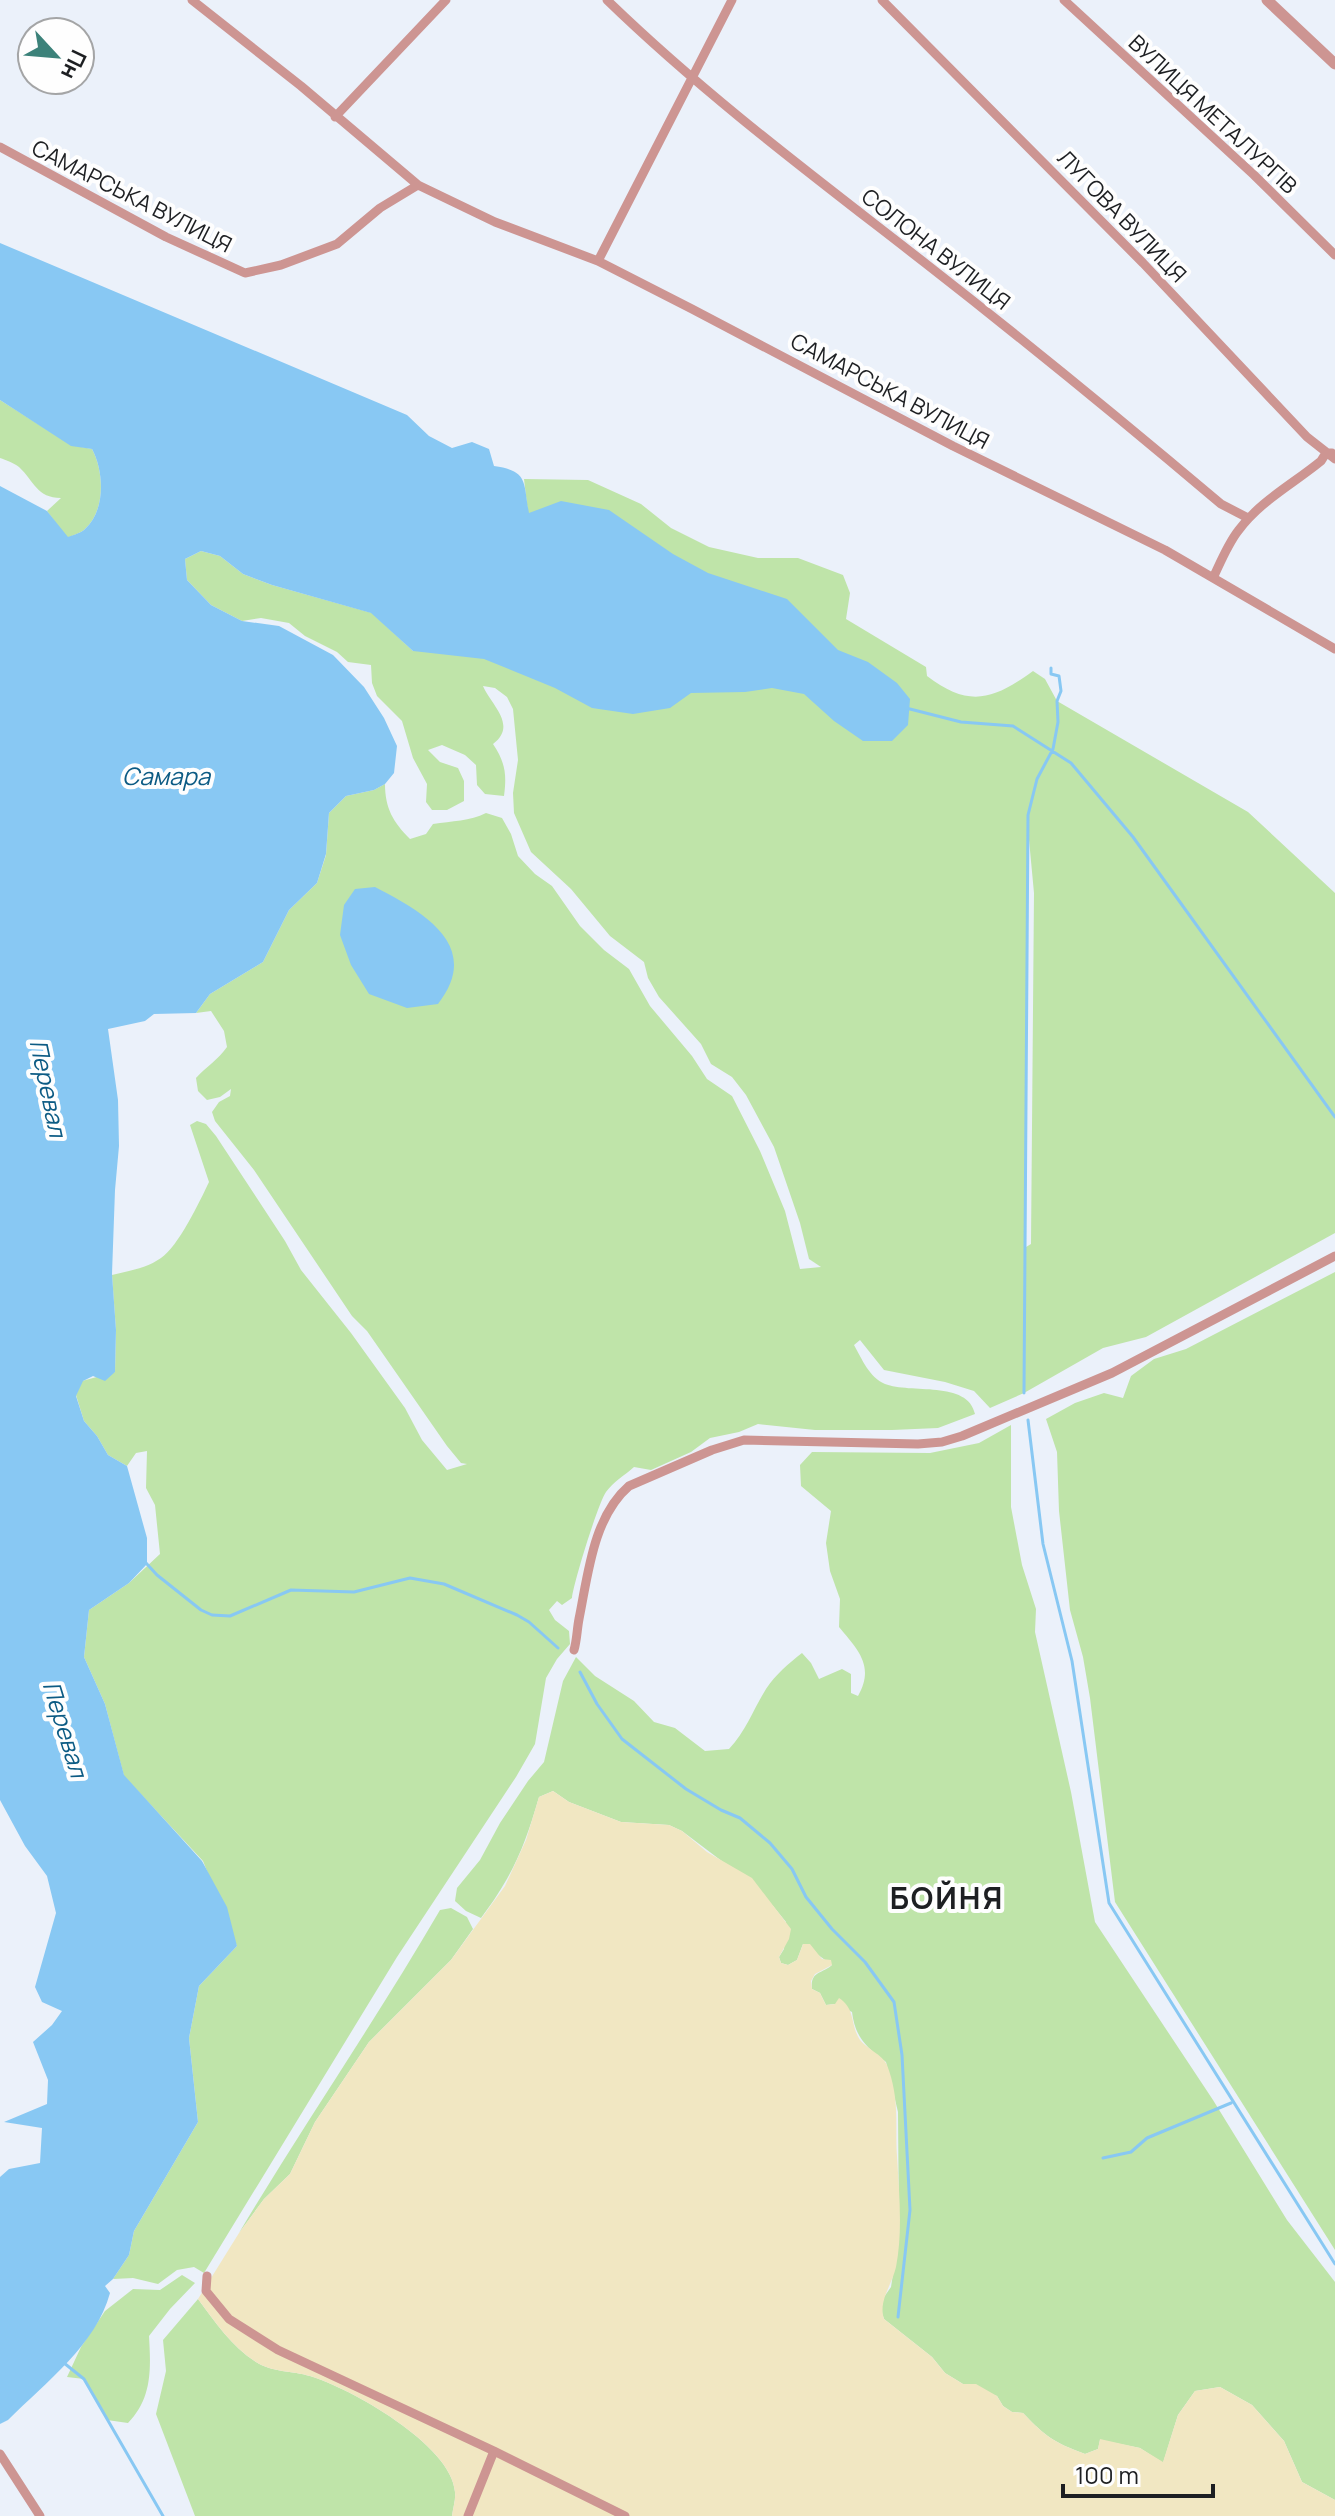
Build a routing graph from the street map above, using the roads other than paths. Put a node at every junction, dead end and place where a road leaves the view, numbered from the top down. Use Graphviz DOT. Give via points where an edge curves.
graph roads {
  1 [pos="192,0"];
  2 [pos="446,0"];
  3 [pos="607,0"];
  4 [pos="732,0"];
  5 [pos="882,0"];
  6 [pos="1064,0"];
  7 [pos="1267,0"];
  8 [pos="1335,64"];
  9 [pos="692,79"];
  10 [pos="335,117"];
  11 [pos="0,147"];
  12 [pos="418,185"];
  13 [pos="1335,255"];
  14 [pos="598,261"];
  15 [pos="1332,455"];
  16 [pos="1248,518"];
  17 [pos="1214,576"];
  18 [pos="1335,649"];
  19 [pos="1335,1256"];
  20 [pos="574,1650"];
  21 [pos="207,2276"];
  22 [pos="494,2451"];
  23 [pos="0,2454"];
  24 [pos="40,2516"];
  25 [pos="468,2516"];
  26 [pos="625,2516"];
  1 -- 10 [label="street, САМАРСЬКА ВУЛИЦЯ"];
  2 -- 10 [label="street"];
  3 -- 9 [label="street, СОЛОНА ВУЛИЦЯ"];
  4 -- 9 [label="street"];
  5 -- 15 [label="street, ЛУГОВА ВУЛИЦЯ"];
  6 -- 13 [label="street, ВУЛИЦЯ МЕТАЛУРГІВ"];
  7 -- 8 [label="street"];
  9 -- 14 [label="street"];
  9 -- 16 [label="street, СОЛОНА ВУЛИЦЯ" via="1037,350 1221,504"];
  10 -- 12 [label="street, САМАРСЬКА ВУЛИЦЯ"];
  11 -- 12 [label="street, САМАРСЬКА ВУЛИЦЯ" via="166,237 245,273 337,244"];
  12 -- 14 [label="street, САМАРСЬКА ВУЛИЦЯ" via="495,222"];
  14 -- 17 [label="street, САМАРСЬКА ВУЛИЦЯ"];
  15 -- 16 [label="street"];
  16 -- 17 [label="street"];
  17 -- 18 [label="street, САМАРСЬКА ВУЛИЦЯ"];
  19 -- 20 [label="street" via="1112,1373 962,1436 918,1444 744,1440 629,1486 603,1522"];
  21 -- 22 [label="street" via="206,2291 220,2310 278,2350"];
  22 -- 25 [label="street"];
  22 -- 26 [label="street"];
  23 -- 24 [label="street"];
}
